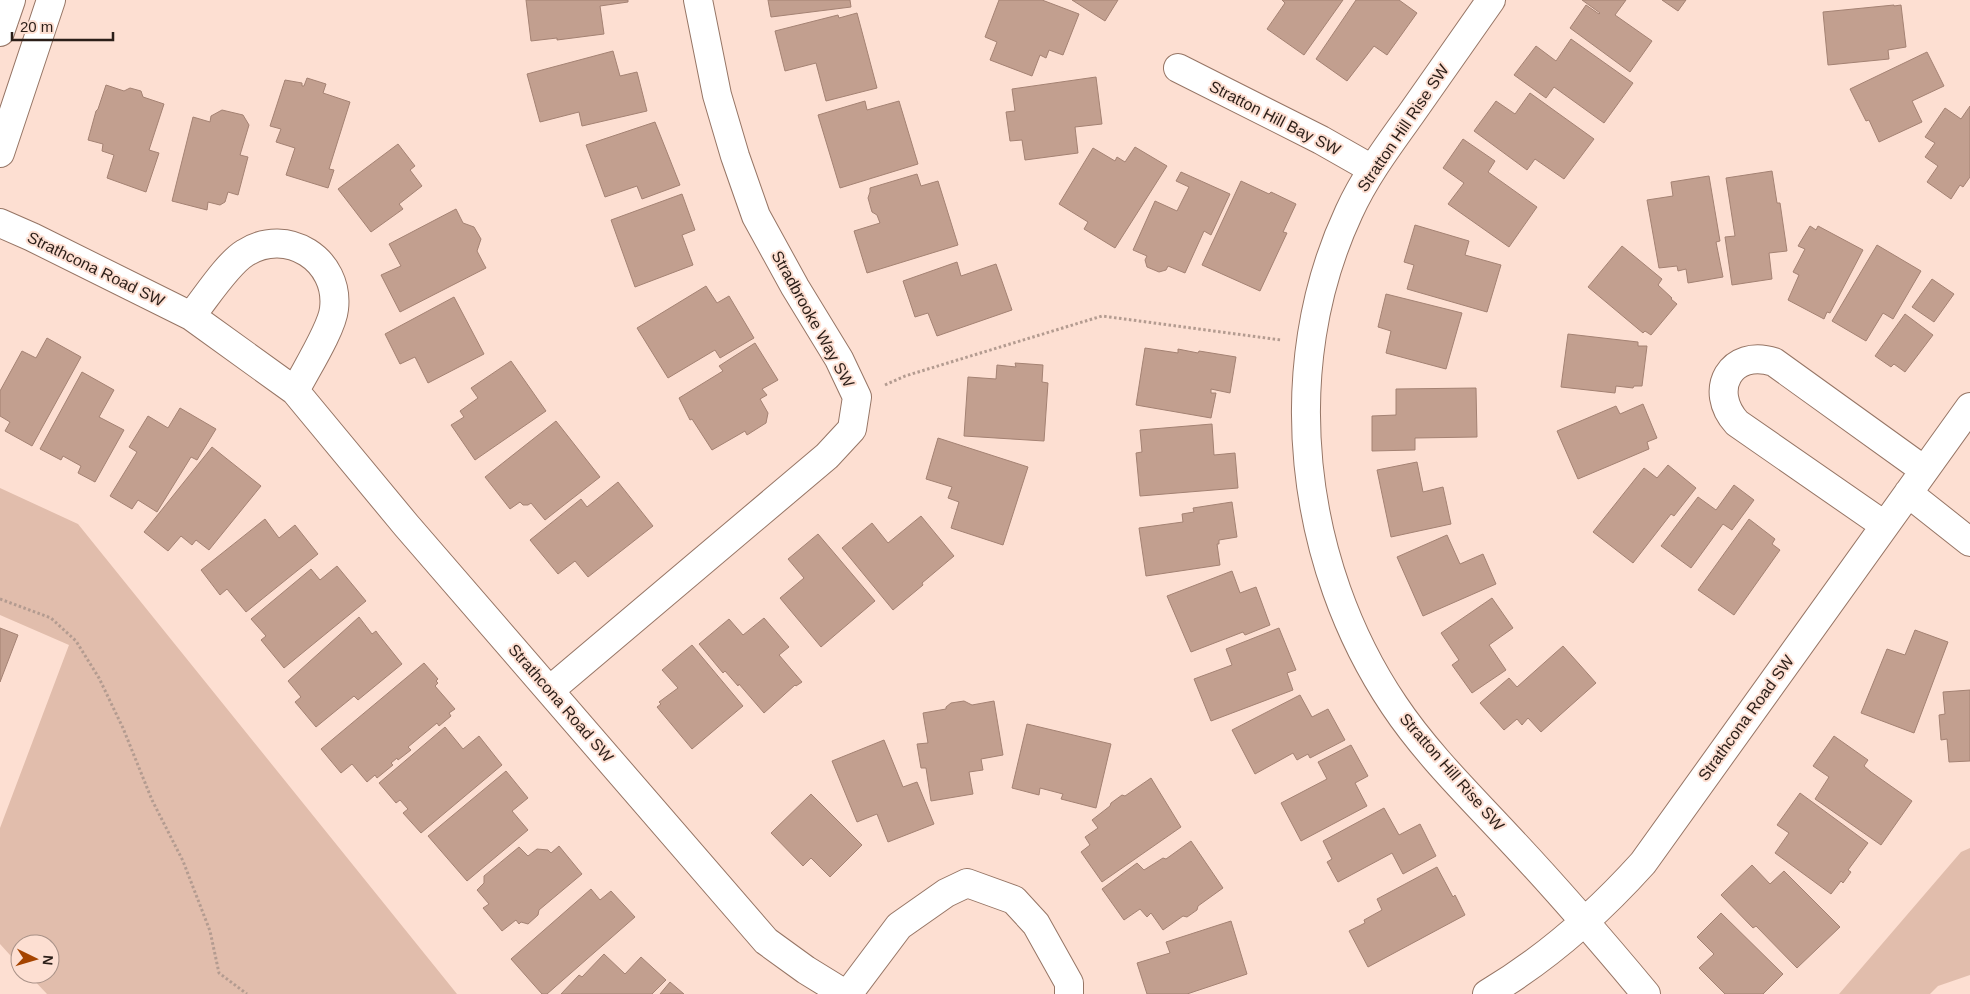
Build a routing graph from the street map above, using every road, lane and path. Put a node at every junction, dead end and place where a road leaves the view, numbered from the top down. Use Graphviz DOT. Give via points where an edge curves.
graph roads {
  1 [pos="11,0"];
  2 [pos="51,0"];
  3 [pos="698,0"];
  4 [pos="1491,0"];
  5 [pos="0,32"];
  6 [pos="1178,68"];
  7 [pos="0,152"];
  8 [pos="1372,169"];
  9 [pos="0,223"];
  10 [pos="191,316"];
  11 [pos="1311,344"];
  12 [pos="295,391"];
  13 [pos="857,397"];
  14 [pos="1970,407"];
  15 [pos="1924,470"];
  16 [pos="1908,493"];
  17 [pos="1884,525"];
  18 [pos="1970,542"];
  19 [pos="0,599"];
  20 [pos="550,690"];
  21 [pos="1586,922"];
  22 [pos="247,994"];
  23 [pos="846,994"];
  24 [pos="1070,994"];
  25 [pos="1487,994"];
  26 [pos="1646,994"];
  1 -- 5 [label="street"];
  2 -- 7 [label="street"];
  3 -- 13 [label="street, Stradbrooke Way SW" via="717,95 756,216 839,359"];
  4 -- 8 [label="street, Stratton Hill Rise SW"];
  6 -- 8 [label="street, Stratton Hill Bay SW"];
  8 -- 11 [label="street, Stratton Hill Rise SW" via="1349,212 1331,258 1317,305"];
  9 -- 10 [label="street, Strathcona Road SW"];
  10 -- 12 [label="street, Strathcona Road SW"];
  10 -- 12 [label="street" via="232,264 257,247 271,243 286,244 314,256 331,280 334,310"];
  11 -- 13 [label="path" via="1102,316 905,376"];
  11 -- 21 [label="street, Stratton Hill Rise SW" via="1306,402 1313,497 1335,587 1352,630 1384,689 1418,738"];
  12 -- 20 [label="street, Strathcona Road SW"];
  13 -- 20 [label="street, Stradbrooke Way SW" via="852,429 827,456"];
  14 -- 15 [label="street, Strathcona Road SW"];
  15 -- 16 [label="street, Strathcona Road SW"];
  15 -- 17 [label="street" via="1774,362 1750,359 1729,373 1723,386 1723,400 1737,422"];
  16 -- 17 [label="street, Strathcona Road SW"];
  16 -- 18 [label="street"];
  17 -- 21 [label="street, Strathcona Road SW" via="1643,863"];
  19 -- 22 [label="path" via="51,618 76,641 99,678 182,861 210,931 219,974"];
  20 -- 23 [label="street, Strathcona Road SW" via="766,941"];
  21 -- 25 [label="street, Strathcona Road SW" via="1548,954"];
  21 -- 26 [label="street, Stratton Hill Rise SW"];
  23 -- 24 [label="street, Strathcona Road SW" via="899,926 946,893 968,883 1014,900 1036,924 1069,983"];
}
